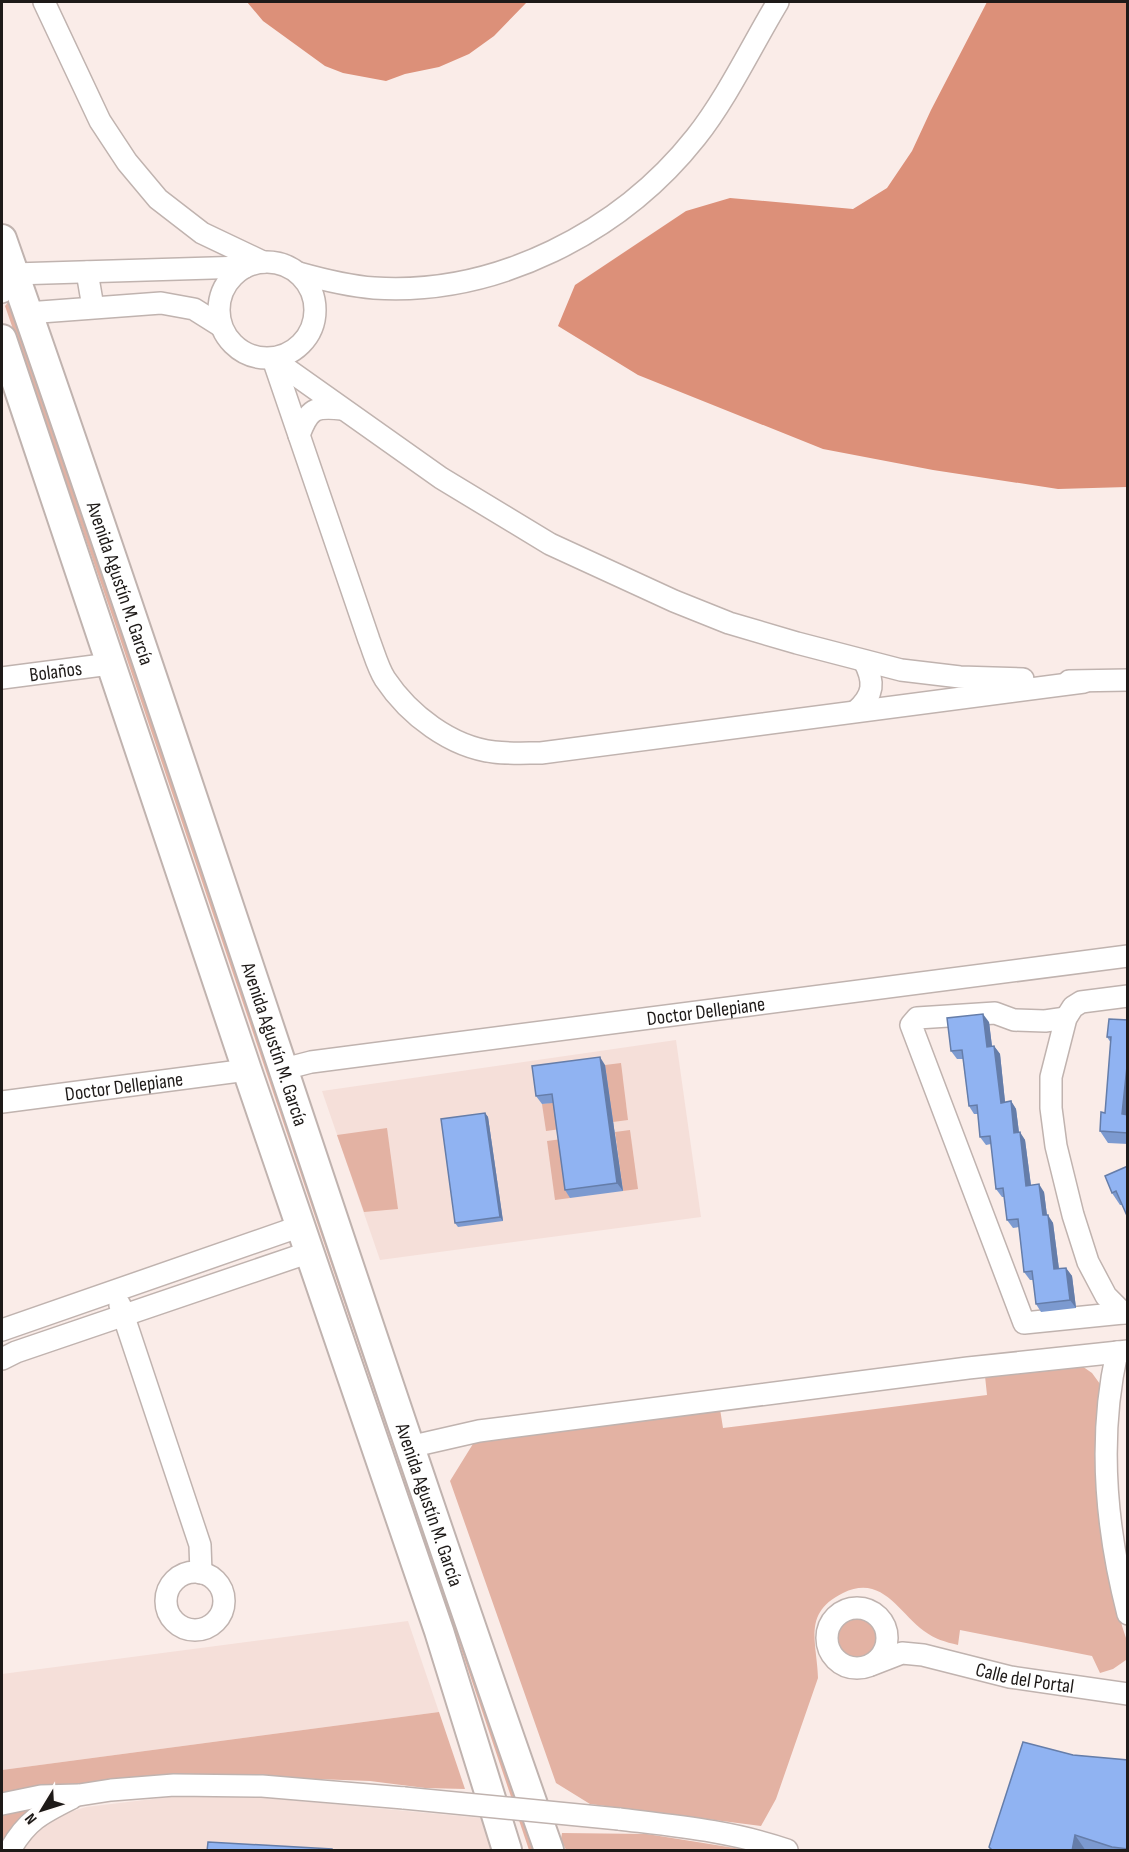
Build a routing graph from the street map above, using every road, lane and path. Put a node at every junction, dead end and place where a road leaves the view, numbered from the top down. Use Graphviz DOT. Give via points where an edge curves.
graph roads {
  1 [pos="44,2"];
  2 [pos="778,2"];
  3 [pos="2,239"];
  4 [pos="254,264"];
  5 [pos="87,272"];
  6 [pos="298,273"];
  7 [pos="8,283"];
  8 [pos="93,308"];
  9 [pos="27,313"];
  10 [pos="221,326"];
  11 [pos="2,339"];
  12 [pos="273,359"];
  13 [pos="342,409"];
  14 [pos="299,435"];
  15 [pos="864,661"];
  16 [pos="110,664"];
  17 [pos="2,678"];
  18 [pos="1128,680"];
  19 [pos="1084,682"];
  20 [pos="856,711"];
  21 [pos="1128,956"];
  22 [pos="1128,996"];
  23 [pos="1066,1018"];
  24 [pos="284,1069"];
  25 [pos="247,1071"];
  26 [pos="2,1102"];
  27 [pos="306,1239"];
  28 [pos="115,1290"];
  29 [pos="1125,1313"];
  30 [pos="123,1316"];
  31 [pos="2,1329"];
  32 [pos="1122,1352"];
  33 [pos="9,1356"];
  34 [pos="409,1447"];
  35 [pos="201,1573"];
  36 [pos="1128,1614"];
  37 [pos="884,1625"];
  38 [pos="922,1655"];
  39 [pos="871,1665"];
  40 [pos="1128,1694"];
  41 [pos="79,1795"];
  42 [pos="2,1804"];
  43 [pos="10,1851"];
  44 [pos="507,1851"];
  45 [pos="549,1851"];
  46 [pos="787,1851"];
  1 -- 4 [label="street" via="100,121 127,162 158,199"];
  2 -- 6 [label="street" via="697,136 655,182 591,231 524,263 487,276 445,284 376,288"];
  3 -- 7 [label="main road, Avenida Agustín M. García"];
  4 -- 5 [label="street"];
  4 -- 6 [label="street" via="288,266"];
  4 -- 10 [label="street" via="234,274 226,285 220,298"];
  5 -- 7 [label="street"];
  5 -- 8 [label="street"];
  6 -- 12 [label="street" via="312,293 316,317 301,345"];
  7 -- 9 [label="main road, Avenida Agustín M. García"];
  8 -- 9 [label="street"];
  8 -- 10 [label="street" via="161,303 194,309"];
  9 -- 24 [label="main road, Avenida Agustín M. García"];
  10 -- 12 [label="street" via="241,351"];
  11 -- 16 [label="main road, Avenida Agustín M. García"];
  12 -- 13 [label="street"];
  12 -- 14 [label="street"];
  13 -- 14 [label="street" via="313,410"];
  13 -- 15 [label="street" via="441,478 550,544 729,623"];
  14 -- 20 [label="street" via="384,678 430,727 493,752 541,753"];
  15 -- 19 [label="street" via="960,677"];
  15 -- 20 [label="street" via="872,684 870,695"];
  16 -- 17 [label="street, Bolaños"];
  16 -- 25 [label="main road, Avenida Agustín M. García"];
  18 -- 19 [label="street"];
  19 -- 20 [label="street"];
  21 -- 24 [label="street, Doctor Dellepiane" via="311,1062"];
  22 -- 23 [label="street" via="1081,1002"];
  23 -- 29 [label="street" via="1051,1077 1056,1146 1088,1263 1107,1296"];
  23 -- 29 [label="street" via="1014,1020 995,1013 917,1018 911,1025 1024,1323"];
  24 -- 34 [label="main road, Avenida Agustín M. García"];
  25 -- 26 [label="street, Doctor Dellepiane"];
  25 -- 27 [label="main road, Avenida Agustín M. García"];
  27 -- 28 [label="street"];
  27 -- 30 [label="street"];
  27 -- 44 [label="main road, Avenida Agustín M. García" via="439,1631"];
  28 -- 30 [label="street"];
  28 -- 31 [label="street"];
  30 -- 33 [label="street"];
  30 -- 35 [label="street" via="200,1545"];
  31 -- 33 [label="street"];
  32 -- 34 [label="street" via="479,1431"];
  32 -- 36 [label="street" via="1109,1394 1106,1465 1116,1560"];
  34 -- 45 [label="main road, Avenida Agustín M. García"];
  37 -- 38 [label="street" via="904,1646"];
  37 -- 39 [label="street" via="887,1643"];
  37 -- 39 [label="street" via="870,1610 860,1608 841,1612 829,1628 827,1638 834,1657 851,1667"];
  38 -- 39 [label="street" via="902,1653"];
  38 -- 40 [label="street, Calle del Portal" via="1010,1677"];
  41 -- 42 [label="street" via="41,1796"];
  41 -- 43 [label="street" via="30,1822"];
  41 -- 46 [label="street, bridge" via="174,1785 262,1786 703,1829"];
}
